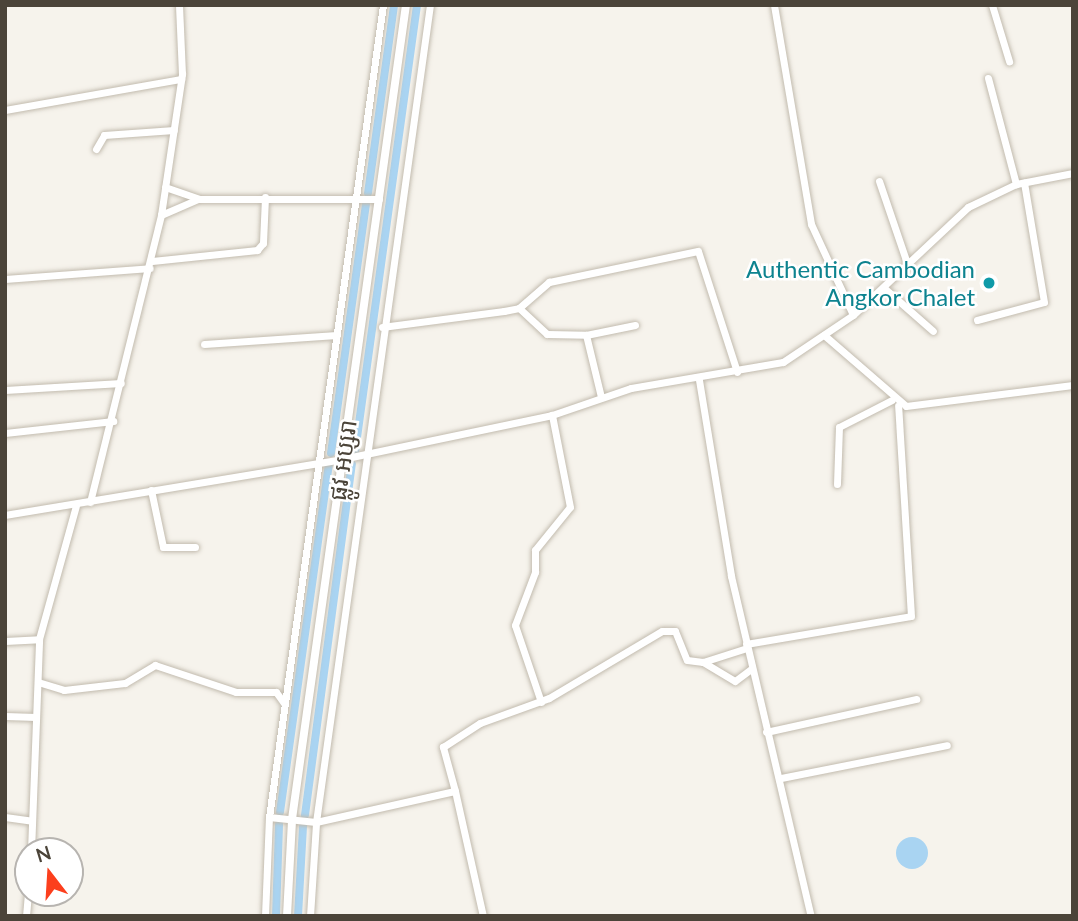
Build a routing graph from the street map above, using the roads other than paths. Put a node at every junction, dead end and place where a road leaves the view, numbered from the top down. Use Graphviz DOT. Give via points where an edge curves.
graph roads {
  1 [pos="179,5"];
  2 [pos="383,5"];
  3 [pos="406,5"];
  4 [pos="430,5"];
  5 [pos="774,5"];
  6 [pos="992,5"];
  7 [pos="1009,61"];
  8 [pos="988,78"];
  9 [pos="181,79"];
  10 [pos="5,110"];
  11 [pos="174,130"];
  12 [pos="96,149"];
  13 [pos="1073,173"];
  14 [pos="879,181"];
  15 [pos="1020,184"];
  16 [pos="165,187"];
  17 [pos="265,197"];
  18 [pos="199,198"];
  19 [pos="356,198"];
  20 [pos="379,199"];
  21 [pos="161,215"];
  22 [pos="151,264"];
  23 [pos="908,266"];
  24 [pos="5,279"];
  25 [pos="884,288"];
  26 [pos="519,308"];
  27 [pos="853,315"];
  28 [pos="977,320"];
  29 [pos="635,325"];
  30 [pos="382,327"];
  31 [pos="933,331"];
  32 [pos="337,334"];
  33 [pos="586,335"];
  34 [pos="824,335"];
  35 [pos="204,344"];
  36 [pos="737,372"];
  37 [pos="699,380"];
  38 [pos="121,383"];
  39 [pos="1073,385"];
  40 [pos="5,390"];
  41 [pos="601,397"];
  42 [pos="895,402"];
  43 [pos="551,415"];
  44 [pos="113,421"];
  45 [pos="5,433"];
  46 [pos="366,453"];
  47 [pos="342,458"];
  48 [pos="319,460"];
  49 [pos="837,484"];
  50 [pos="151,490"];
  51 [pos="90,502"];
  52 [pos="76,506"];
  53 [pos="5,514"];
  54 [pos="195,547"];
  55 [pos="39,639"];
  56 [pos="5,641"];
  57 [pos="746,646"];
  58 [pos="703,662"];
  59 [pos="751,669"];
  60 [pos="38,682"];
  61 [pos="916,699"];
  62 [pos="541,702"];
  63 [pos="285,704"];
  64 [pos="5,716"];
  65 [pos="36,717"];
  66 [pos="766,732"];
  67 [pos="947,745"];
  68 [pos="781,778"];
  69 [pos="455,791"];
  70 [pos="5,817"];
  71 [pos="269,817"];
  72 [pos="292,819"];
  73 [pos="32,821"];
  74 [pos="316,822"];
  75 [pos="31,837"];
  76 [pos="265,916"];
  77 [pos="287,916"];
  78 [pos="310,916"];
  79 [pos="483,916"];
  80 [pos="811,916"];
  1 -- 9 [label="street"];
  2 -- 19 [label="street"];
  3 -- 20 [label="street, ផ្លូវ អប្សរា"];
  4 -- 30 [label="street"];
  5 -- 27 [label="street" via="811,223"];
  6 -- 7 [label="street"];
  8 -- 15 [label="street"];
  9 -- 10 [label="street"];
  9 -- 11 [label="street"];
  11 -- 12 [label="street" via="104,135"];
  11 -- 16 [label="street"];
  13 -- 15 [label="street"];
  14 -- 23 [label="street"];
  15 -- 23 [label="street" via="968,207"];
  15 -- 28 [label="street" via="1044,302"];
  16 -- 18 [label="street"];
  16 -- 21 [label="street"];
  17 -- 18 [label="street"];
  17 -- 19 [label="street"];
  17 -- 22 [label="street" via="263,243 257,250"];
  18 -- 21 [label="street"];
  19 -- 20 [label="street"];
  19 -- 32 [label="street"];
  20 -- 47 [label="street, ផ្លូវ អប្សរា"];
  21 -- 22 [label="street"];
  22 -- 24 [label="street"];
  22 -- 38 [label="street"];
  23 -- 25 [label="street"];
  25 -- 27 [label="street"];
  25 -- 31 [label="street"];
  26 -- 30 [label="street"];
  26 -- 33 [label="street" via="547,334"];
  26 -- 36 [label="street" via="549,282 698,251"];
  27 -- 34 [label="street"];
  29 -- 33 [label="street"];
  30 -- 46 [label="street"];
  32 -- 35 [label="street"];
  32 -- 48 [label="street"];
  33 -- 41 [label="street"];
  34 -- 36 [label="street" via="798,356"];
  34 -- 42 [label="street"];
  36 -- 37 [label="street"];
  37 -- 41 [label="street"];
  37 -- 57 [label="street"];
  38 -- 40 [label="street"];
  38 -- 44 [label="street"];
  39 -- 42 [label="street"];
  41 -- 43 [label="street"];
  42 -- 49 [label="street" via="839,427"];
  42 -- 57 [label="street" via="911,616"];
  43 -- 46 [label="street"];
  43 -- 62 [label="street" via="570,507 536,550 535,572 515,625"];
  44 -- 45 [label="street"];
  44 -- 51 [label="street"];
  46 -- 47 [label="street"];
  46 -- 74 [label="street"];
  47 -- 48 [label="street"];
  47 -- 72 [label="street, ផ្លូវ អប្សរា"];
  48 -- 50 [label="street"];
  48 -- 63 [label="street"];
  50 -- 51 [label="street"];
  50 -- 54 [label="street" via="163,547"];
  51 -- 52 [label="street"];
  52 -- 53 [label="street"];
  52 -- 55 [label="street"];
  55 -- 56 [label="street"];
  55 -- 60 [label="street"];
  57 -- 58 [label="street"];
  57 -- 59 [label="street"];
  58 -- 59 [label="street" via="735,681"];
  58 -- 62 [label="street" via="687,660 677,634 667,630"];
  59 -- 66 [label="street"];
  60 -- 63 [label="street" via="64,690 125,683 155,665 236,692 274,692"];
  60 -- 65 [label="street"];
  61 -- 66 [label="street"];
  62 -- 69 [label="street" via="480,723 443,747"];
  63 -- 71 [label="street"];
  64 -- 65 [label="street"];
  65 -- 73 [label="street"];
  66 -- 68 [label="street"];
  67 -- 68 [label="street"];
  68 -- 80 [label="street"];
  69 -- 74 [label="street"];
  69 -- 79 [label="street"];
  70 -- 73 [label="street"];
  71 -- 72 [label="street"];
  71 -- 76 [label="street"];
  72 -- 74 [label="street"];
  72 -- 77 [label="street, ផ្លូវ អប្សរា"];
  73 -- 75 [label="street"];
  74 -- 78 [label="street"];
}
